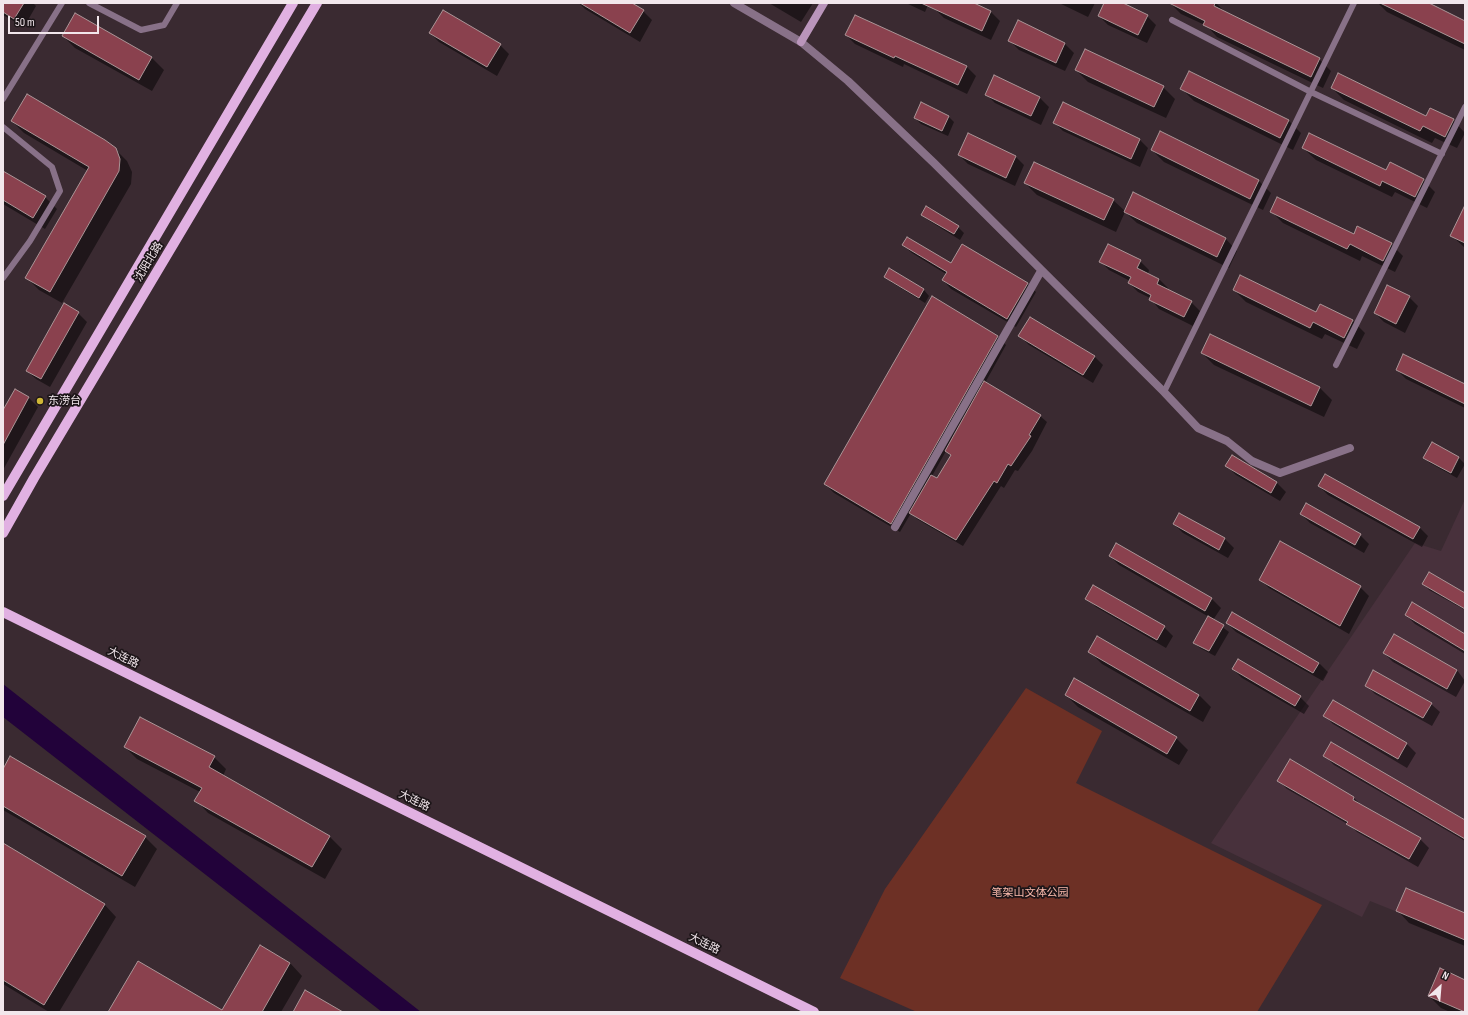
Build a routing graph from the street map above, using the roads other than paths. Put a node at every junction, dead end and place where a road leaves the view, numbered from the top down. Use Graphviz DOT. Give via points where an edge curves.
graph roads {
  1 [pos="62,3"];
  2 [pos="89,3"];
  3 [pos="176,3"];
  4 [pos="293,3"];
  5 [pos="317,3"];
  6 [pos="734,3"];
  7 [pos="824,3"];
  8 [pos="1354,3"];
  9 [pos="1172,20"];
  10 [pos="801,42"];
  11 [pos="1311,92"];
  12 [pos="3,99"];
  13 [pos="1465,107"];
  14 [pos="3,127"];
  15 [pos="1442,154"];
  16 [pos="1041,271"];
  17 [pos="3,278"];
  18 [pos="1336,365"];
  19 [pos="1164,392"];
  20 [pos="1350,448"];
  21 [pos="3,496"];
  22 [pos="895,527"];
  23 [pos="3,533"];
  24 [pos="3,612"];
  25 [pos="814,1012"];
  1 -- 12 [label="lane"];
  2 -- 3 [label="lane" via="142,30 164,25"];
  4 -- 21 [label="main road, 沈阳北路"];
  5 -- 23 [label="main road, 沈阳北路"];
  6 -- 10 [label="street"];
  7 -- 10 [label="street"];
  8 -- 11 [label="lane"];
  9 -- 11 [label="lane"];
  10 -- 16 [label="street" via="848,81 934,163"];
  11 -- 15 [label="lane"];
  11 -- 19 [label="lane"];
  13 -- 15 [label="lane"];
  14 -- 17 [label="lane" via="52,167 60,191 30,241"];
  15 -- 18 [label="lane"];
  16 -- 19 [label="street"];
  16 -- 22 [label="street"];
  19 -- 20 [label="street" via="1198,428 1227,441 1252,461 1280,473"];
  24 -- 25 [label="main road, 大连路"];
}
